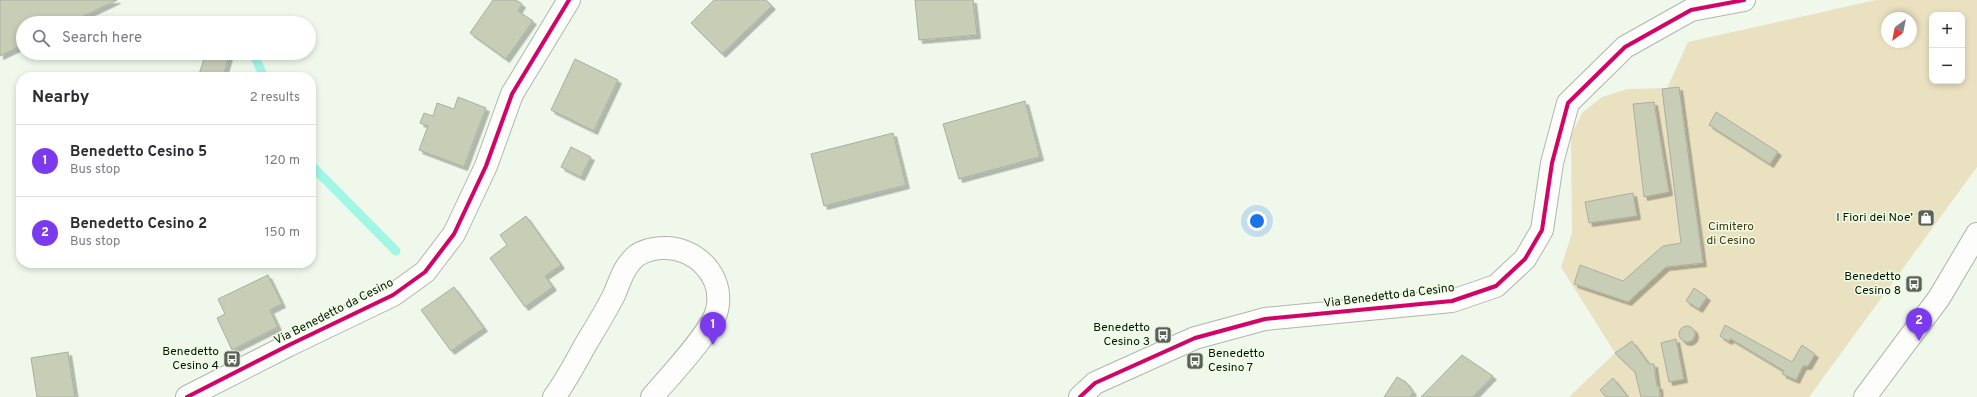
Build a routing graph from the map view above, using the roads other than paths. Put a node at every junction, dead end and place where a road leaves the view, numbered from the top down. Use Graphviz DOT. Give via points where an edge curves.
graph roads {
  1 [pos="569,0"];
  2 [pos="1744,0"];
  3 [pos="1977,234"];
  4 [pos="187,397"];
  5 [pos="554,397"];
  6 [pos="652,397"];
  7 [pos="1080,397"];
  8 [pos="1865,397"];
  1 -- 4 [label="street, Via Benedetto da Cesino" via="512,94 486,166 454,234 425,272 394,295"];
  2 -- 7 [label="street, Via Benedetto da Cesino" via="1691,10 1625,47 1568,103 1552,163 1542,230 1525,259 1496,286 1452,301 1265,319 1195,338 1095,383"];
  3 -- 8 [label="street" via="1939,298"];
  5 -- 6 [label="street" via="614,295 625,267 638,255 654,248 672,247 688,252 703,262 713,276 718,293 717,310 710,326"];
}
